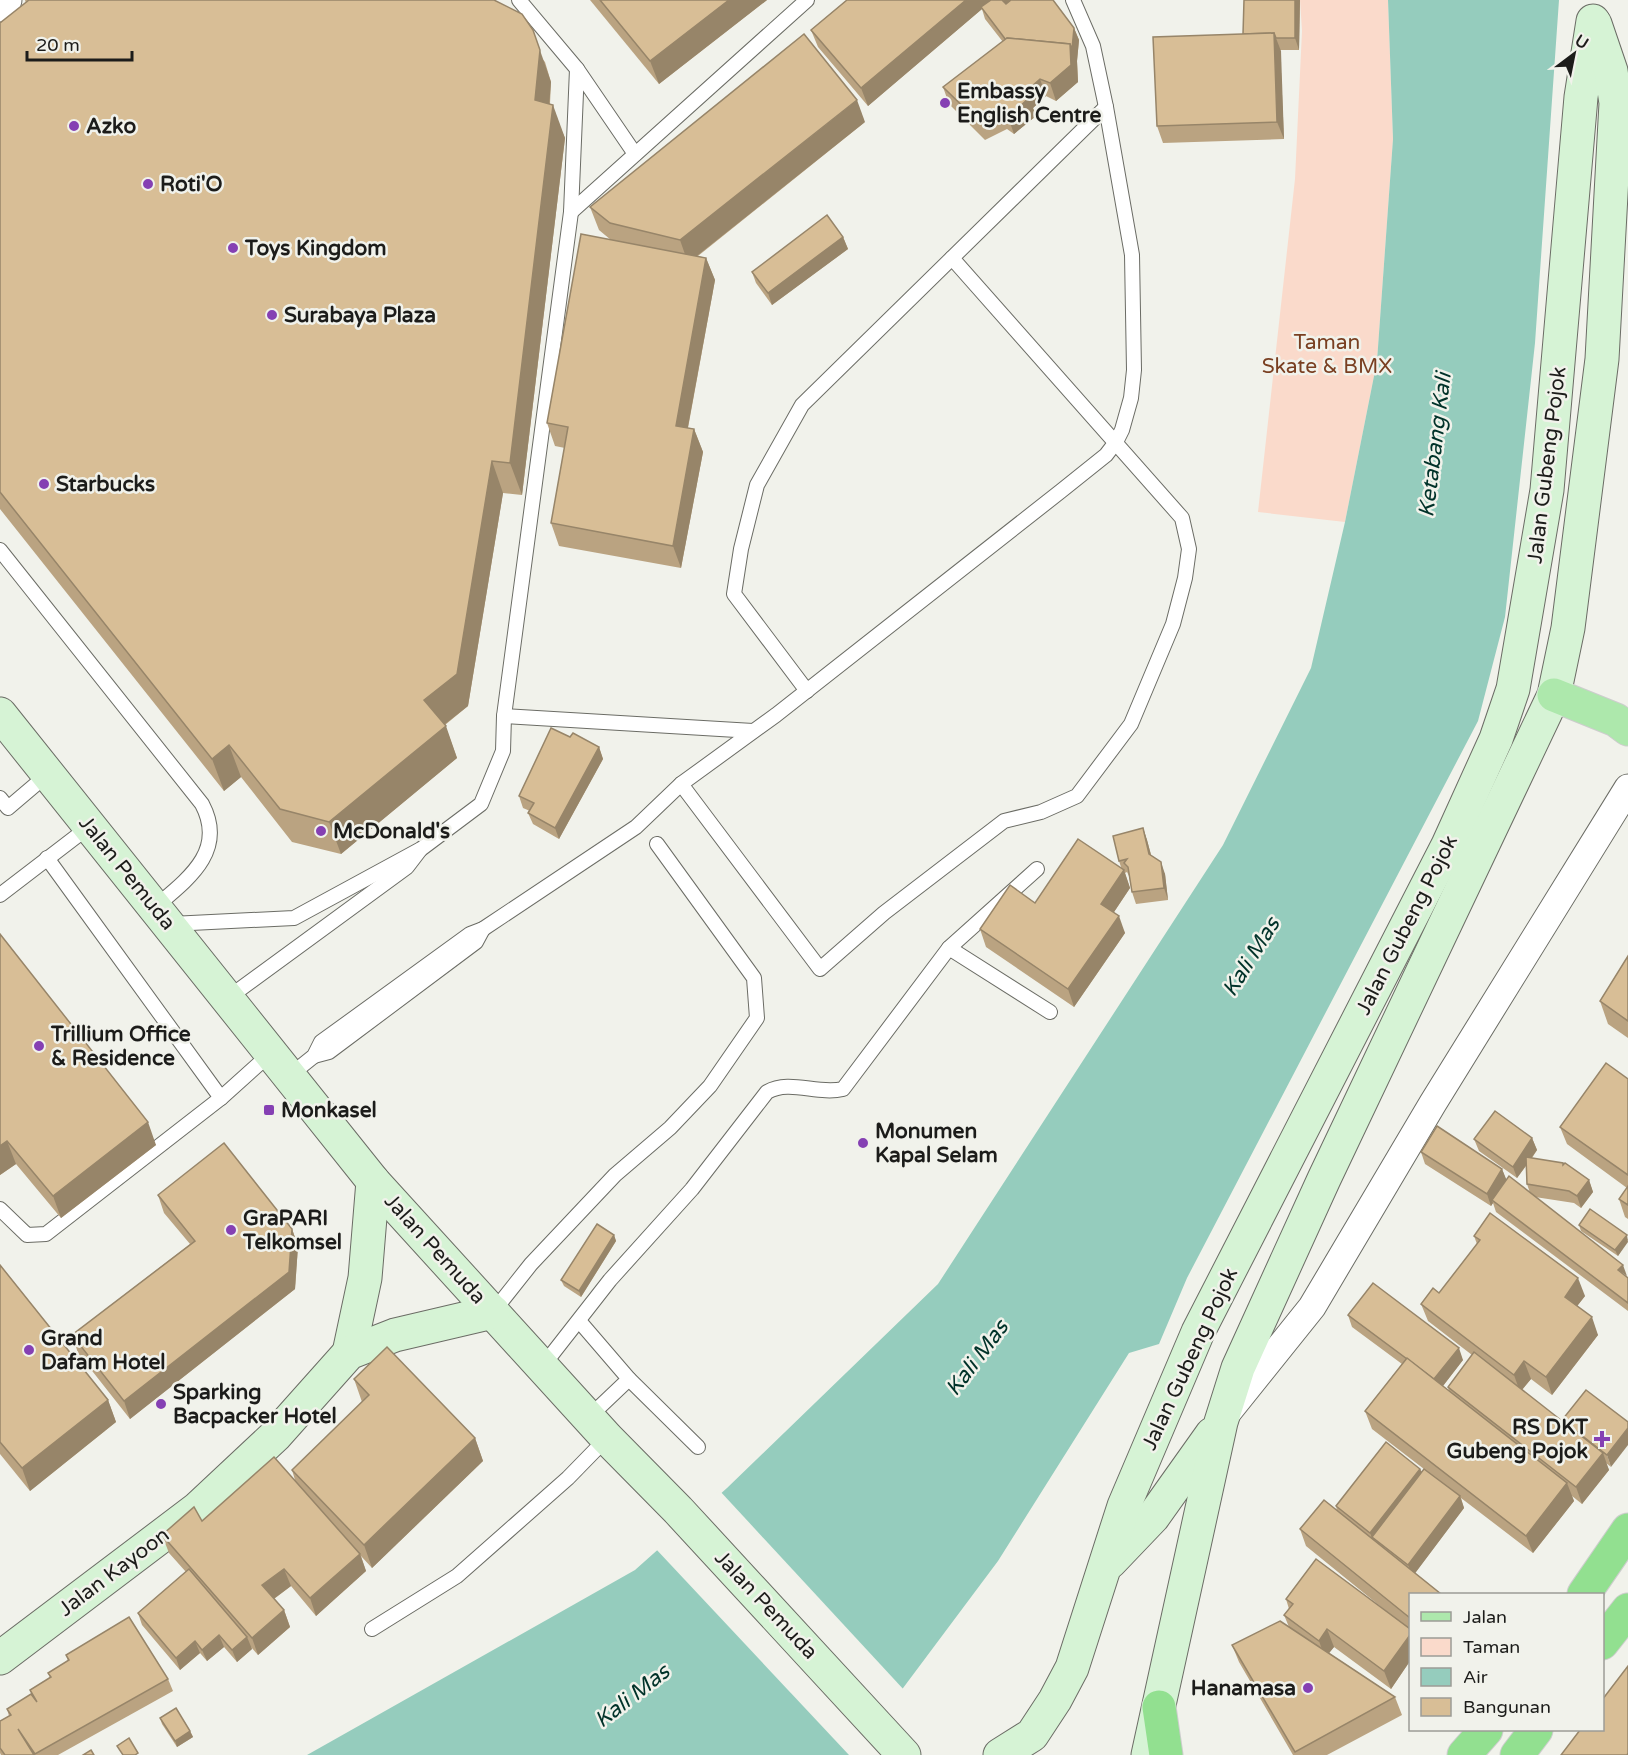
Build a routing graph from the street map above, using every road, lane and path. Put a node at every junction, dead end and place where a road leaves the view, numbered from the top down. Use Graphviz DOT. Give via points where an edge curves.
graph roads {
  1 [pos="5,0"];
  2 [pos="519,0"];
  3 [pos="807,0"];
  4 [pos="1073,0"];
  5 [pos="0,5"];
  6 [pos="1593,10"];
  7 [pos="577,69"];
  8 [pos="1106,107"];
  9 [pos="634,153"];
  10 [pos="571,212"];
  11 [pos="952,258"];
  12 [pos="1116,442"];
  13 [pos="0,549"];
  14 [pos="807,691"];
  15 [pos="1554,695"];
  16 [pos="0,714"];
  17 [pos="504,716"];
  18 [pos="1622,724"];
  19 [pos="753,731"];
  20 [pos="48,774"];
  21 [pos="681,784"];
  22 [pos="1628,788"];
  23 [pos="4,803"];
  24 [pos="90,826"];
  25 [pos="657,844"];
  26 [pos="421,849"];
  27 [pos="47,858"];
  28 [pos="1037,869"];
  29 [pos="0,895"];
  30 [pos="162,915"];
  31 [pos="949,948"];
  32 [pos="228,998"];
  33 [pos="1050,1012"];
  34 [pos="292,1062"];
  35 [pos="221,1098"];
  36 [pos="373,1181"];
  37 [pos="0,1209"];
  38 [pos="493,1312"];
  39 [pos="579,1322"];
  40 [pos="350,1353"];
  41 [pos="542,1367"];
  42 [pos="629,1379"];
  43 [pos="1221,1422"];
  44 [pos="598,1427"];
  45 [pos="698,1448"];
  46 [pos="1628,1530"];
  47 [pos="1105,1568"];
  48 [pos="1585,1593"];
  49 [pos="1628,1610"];
  50 [pos="372,1629"];
  51 [pos="1604,1640"];
  52 [pos="0,1658"];
  53 [pos="1158,1707"];
  54 [pos="1485,1731"];
  55 [pos="1535,1731"];
  56 [pos="893,1743"];
  57 [pos="1000,1755"];
  58 [pos="1148,1755"];
  59 [pos="1166,1755"];
  60 [pos="1464,1755"];
  61 [pos="1517,1755"];
  1 -- 5 [label="street"];
  2 -- 7 [label="lane"];
  3 -- 9 [label="lane"];
  4 -- 8 [label="lane" via="1093,46"];
  6 -- 15 [label="main road, Jalan Gubeng Pojok" via="1616,103 1602,359 1568,628"];
  6 -- 47 [label="main road, Jalan Gubeng Pojok" via="1581,97 1547,490 1513,689 1496,739 1448,845 1198,1332 1124,1506"];
  7 -- 9 [label="lane"];
  7 -- 10 [label="lane"];
  8 -- 11 [label="lane"];
  8 -- 12 [label="lane" via="1132,255 1134,370 1131,398"];
  9 -- 10 [label="lane"];
  10 -- 17 [label="lane"];
  11 -- 12 [label="lane"];
  11 -- 14 [label="lane" via="802,405 757,485 734,594"];
  12 -- 14 [label="lane" via="1106,455"];
  12 -- 21 [label="lane" via="1182,518 1189,549 1173,624 1131,724 1077,796 1004,822 884,913 820,969"];
  13 -- 30 [label="lane" via="210,819 208,850"];
  14 -- 19 [label="lane"];
  15 -- 18 [label="main road"];
  15 -- 43 [label="main road, Jalan Gubeng Pojok" via="1315,1199 1238,1368"];
  16 -- 20 [label="main road, Jalan Pemuda"];
  17 -- 19 [label="lane"];
  17 -- 26 [label="lane" via="503,751 480,804"];
  19 -- 21 [label="lane"];
  20 -- 23 [label="lane"];
  20 -- 24 [label="main road, Jalan Pemuda"];
  21 -- 34 [label="lane" via="636,827 470,934"];
  22 -- 43 [label="street" via="1312,1307"];
  24 -- 27 [label="lane"];
  24 -- 30 [label="main road, Jalan Pemuda"];
  25 -- 38 [label="lane" via="754,978 757,1018 710,1086 608,1183 531,1264"];
  26 -- 30 [label="lane" via="294,918"];
  26 -- 32 [label="lane" via="407,867"];
  27 -- 29 [label="lane"];
  27 -- 35 [label="lane"];
  28 -- 31 [label="lane"];
  30 -- 32 [label="main road, Jalan Pemuda"];
  31 -- 33 [label="lane"];
  31 -- 39 [label="lane" via="843,1089 830,1092 778,1085 767,1092 692,1189 610,1280"];
  32 -- 34 [label="main road, Jalan Pemuda"];
  34 -- 35 [label="lane"];
  34 -- 36 [label="main road, Jalan Pemuda"];
  35 -- 37 [label="lane" via="46,1234 27,1235"];
  36 -- 38 [label="main road, Jalan Pemuda"];
  36 -- 40 [label="main road" via="365,1278"];
  38 -- 40 [label="main road, Jalan Kayoon" via="395,1335"];
  38 -- 41 [label="main road, Jalan Pemuda"];
  39 -- 41 [label="lane"];
  39 -- 42 [label="lane"];
  40 -- 52 [label="main road, Jalan Kayoon" via="275,1436 197,1509"];
  41 -- 44 [label="main road, Jalan Pemuda"];
  42 -- 44 [label="lane"];
  42 -- 45 [label="lane"];
  43 -- 47 [label="main road" via="1153,1517"];
  43 -- 53 [label="main road, Jalan Gubeng Pojok"];
  44 -- 50 [label="lane" via="568,1478 457,1576"];
  44 -- 56 [label="main road, Jalan Pemuda"];
  46 -- 48 [label="highway"];
  47 -- 57 [label="main road, Jalan Gubeng Pojok" via="1072,1668 1055,1700 1032,1735"];
  49 -- 51 [label="highway"];
  53 -- 58 [label="main road, Jalan Gubeng Pojok"];
  53 -- 59 [label="highway"];
  54 -- 60 [label="highway"];
  55 -- 61 [label="highway"];
}
